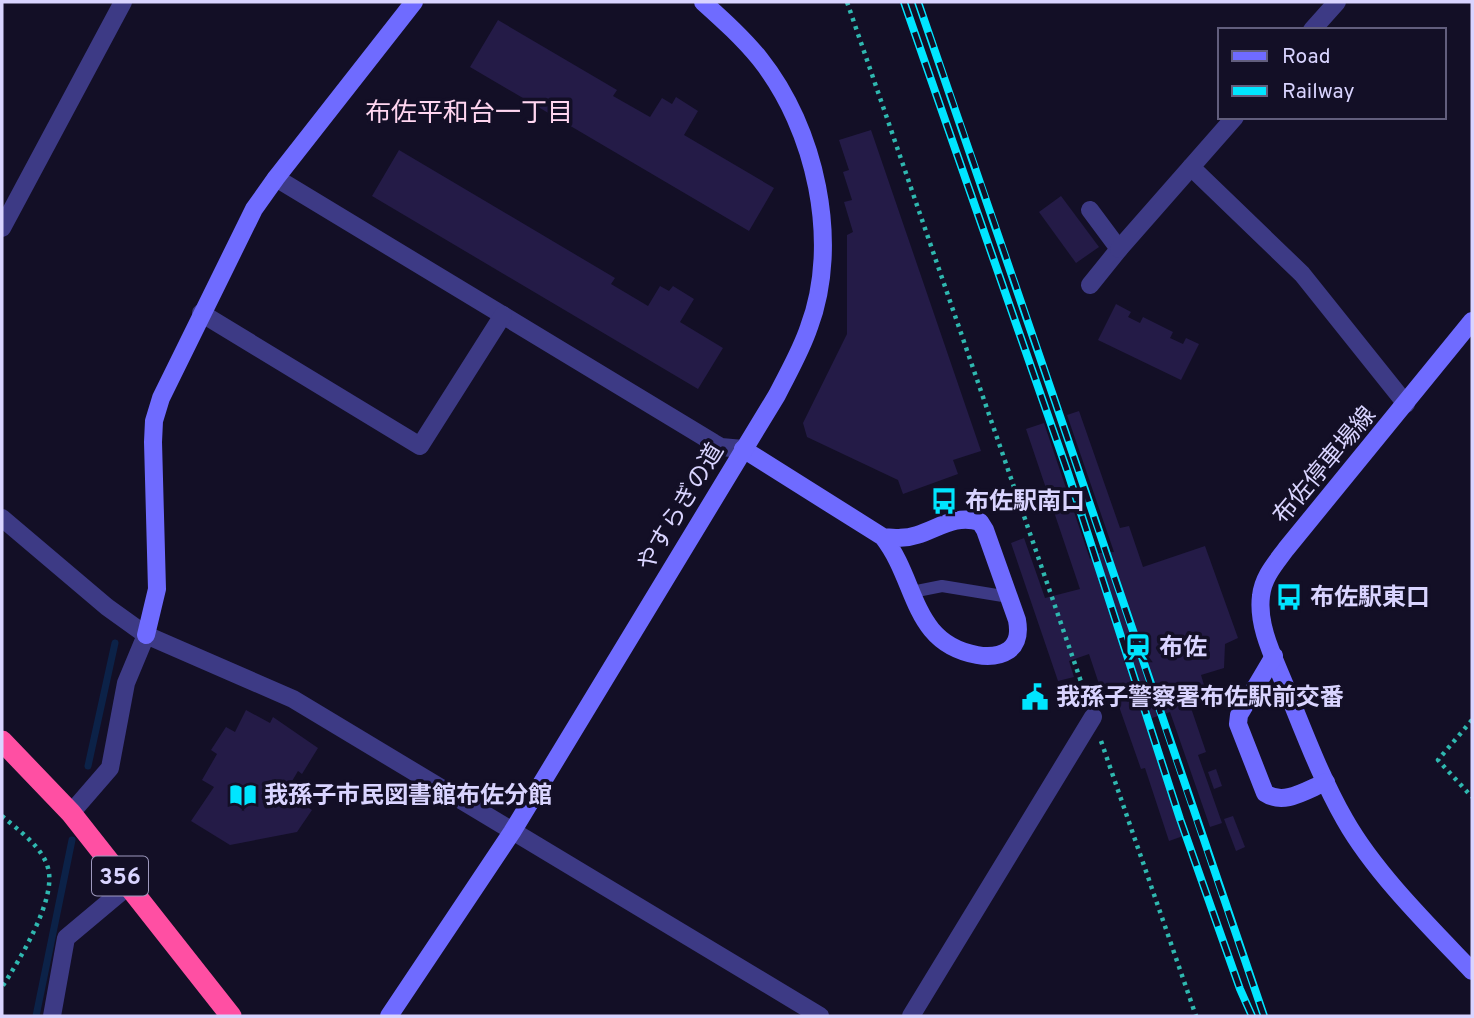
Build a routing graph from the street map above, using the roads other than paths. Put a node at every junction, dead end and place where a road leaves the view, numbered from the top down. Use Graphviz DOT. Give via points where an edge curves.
graph roads {
  1 [pos="123,2"];
  2 [pos="414,2"];
  3 [pos="703,2"];
  4 [pos="1337,2"];
  5 [pos="1314,28"];
  6 [pos="1233,119"];
  7 [pos="1191,167"];
  8 [pos="275,178"];
  9 [pos="1090,210"];
  10 [pos="2,228"];
  11 [pos="1119,249"];
  12 [pos="1090,285"];
  13 [pos="201,313"];
  14 [pos="503,315"];
  15 [pos="1472,321"];
  16 [pos="1406,404"];
  17 [pos="743,449"];
  18 [pos="2,518"];
  19 [pos="884,537"];
  20 [pos="912,592"];
  21 [pos="1009,597"];
  22 [pos="146,635"];
  23 [pos="1273,656"];
  24 [pos="1093,717"];
  25 [pos="2,741"];
  26 [pos="1326,782"];
  27 [pos="71,813"];
  28 [pos="512,832"];
  29 [pos="128,886"];
  30 [pos="1472,971"];
  31 [pos="52,1016"];
  32 [pos="231,1016"];
  33 [pos="389,1016"];
  34 [pos="820,1016"];
  35 [pos="911,1016"];
  1 -- 10 [label="street"];
  2 -- 8 [label="street"];
  3 -- 17 [label="street, やすらぎの道" via="760,59 782,92 812,163 820,204 823,247 810,325 777,395"];
  4 -- 5 [label="street"];
  6 -- 7 [label="street"];
  7 -- 11 [label="street"];
  7 -- 16 [label="street" via="1302,274"];
  8 -- 13 [label="street" via="254,208"];
  8 -- 14 [label="street"];
  9 -- 11 [label="street"];
  11 -- 12 [label="street"];
  13 -- 14 [label="street" via="420,446"];
  13 -- 22 [label="street" via="154,421 157,589"];
  14 -- 17 [label="street" via="721,447"];
  15 -- 16 [label="street, 布佐停車場線"];
  16 -- 23 [label="street, 布佐停車場線" via="1263,583 1261,613"];
  17 -- 19 [label="street"];
  17 -- 28 [label="street, やすらぎの道"];
  18 -- 22 [label="street"];
  19 -- 20 [label="street"];
  19 -- 21 [label="street" via="916,536 960,518 980,522"];
  20 -- 21 [label="lane" via="942,586"];
  20 -- 21 [label="street" via="930,630 944,643 983,656 999,655 1016,641 1019,632"];
  22 -- 27 [label="street" via="126,683 110,768"];
  22 -- 28 [label="street" via="293,699"];
  23 -- 26 [label="street, 布佐停車場線"];
  23 -- 26 [label="street" via="1238,724 1265,793 1283,800"];
  24 -- 35 [label="street"];
  25 -- 27 [label="highway, 356"];
  26 -- 30 [label="street, 布佐停車場線" via="1366,852"];
  27 -- 29 [label="highway, 356"];
  28 -- 33 [label="street, やすらぎの道"];
  28 -- 34 [label="street"];
  29 -- 31 [label="street" via="66,938"];
  29 -- 32 [label="highway, 356"];
}
